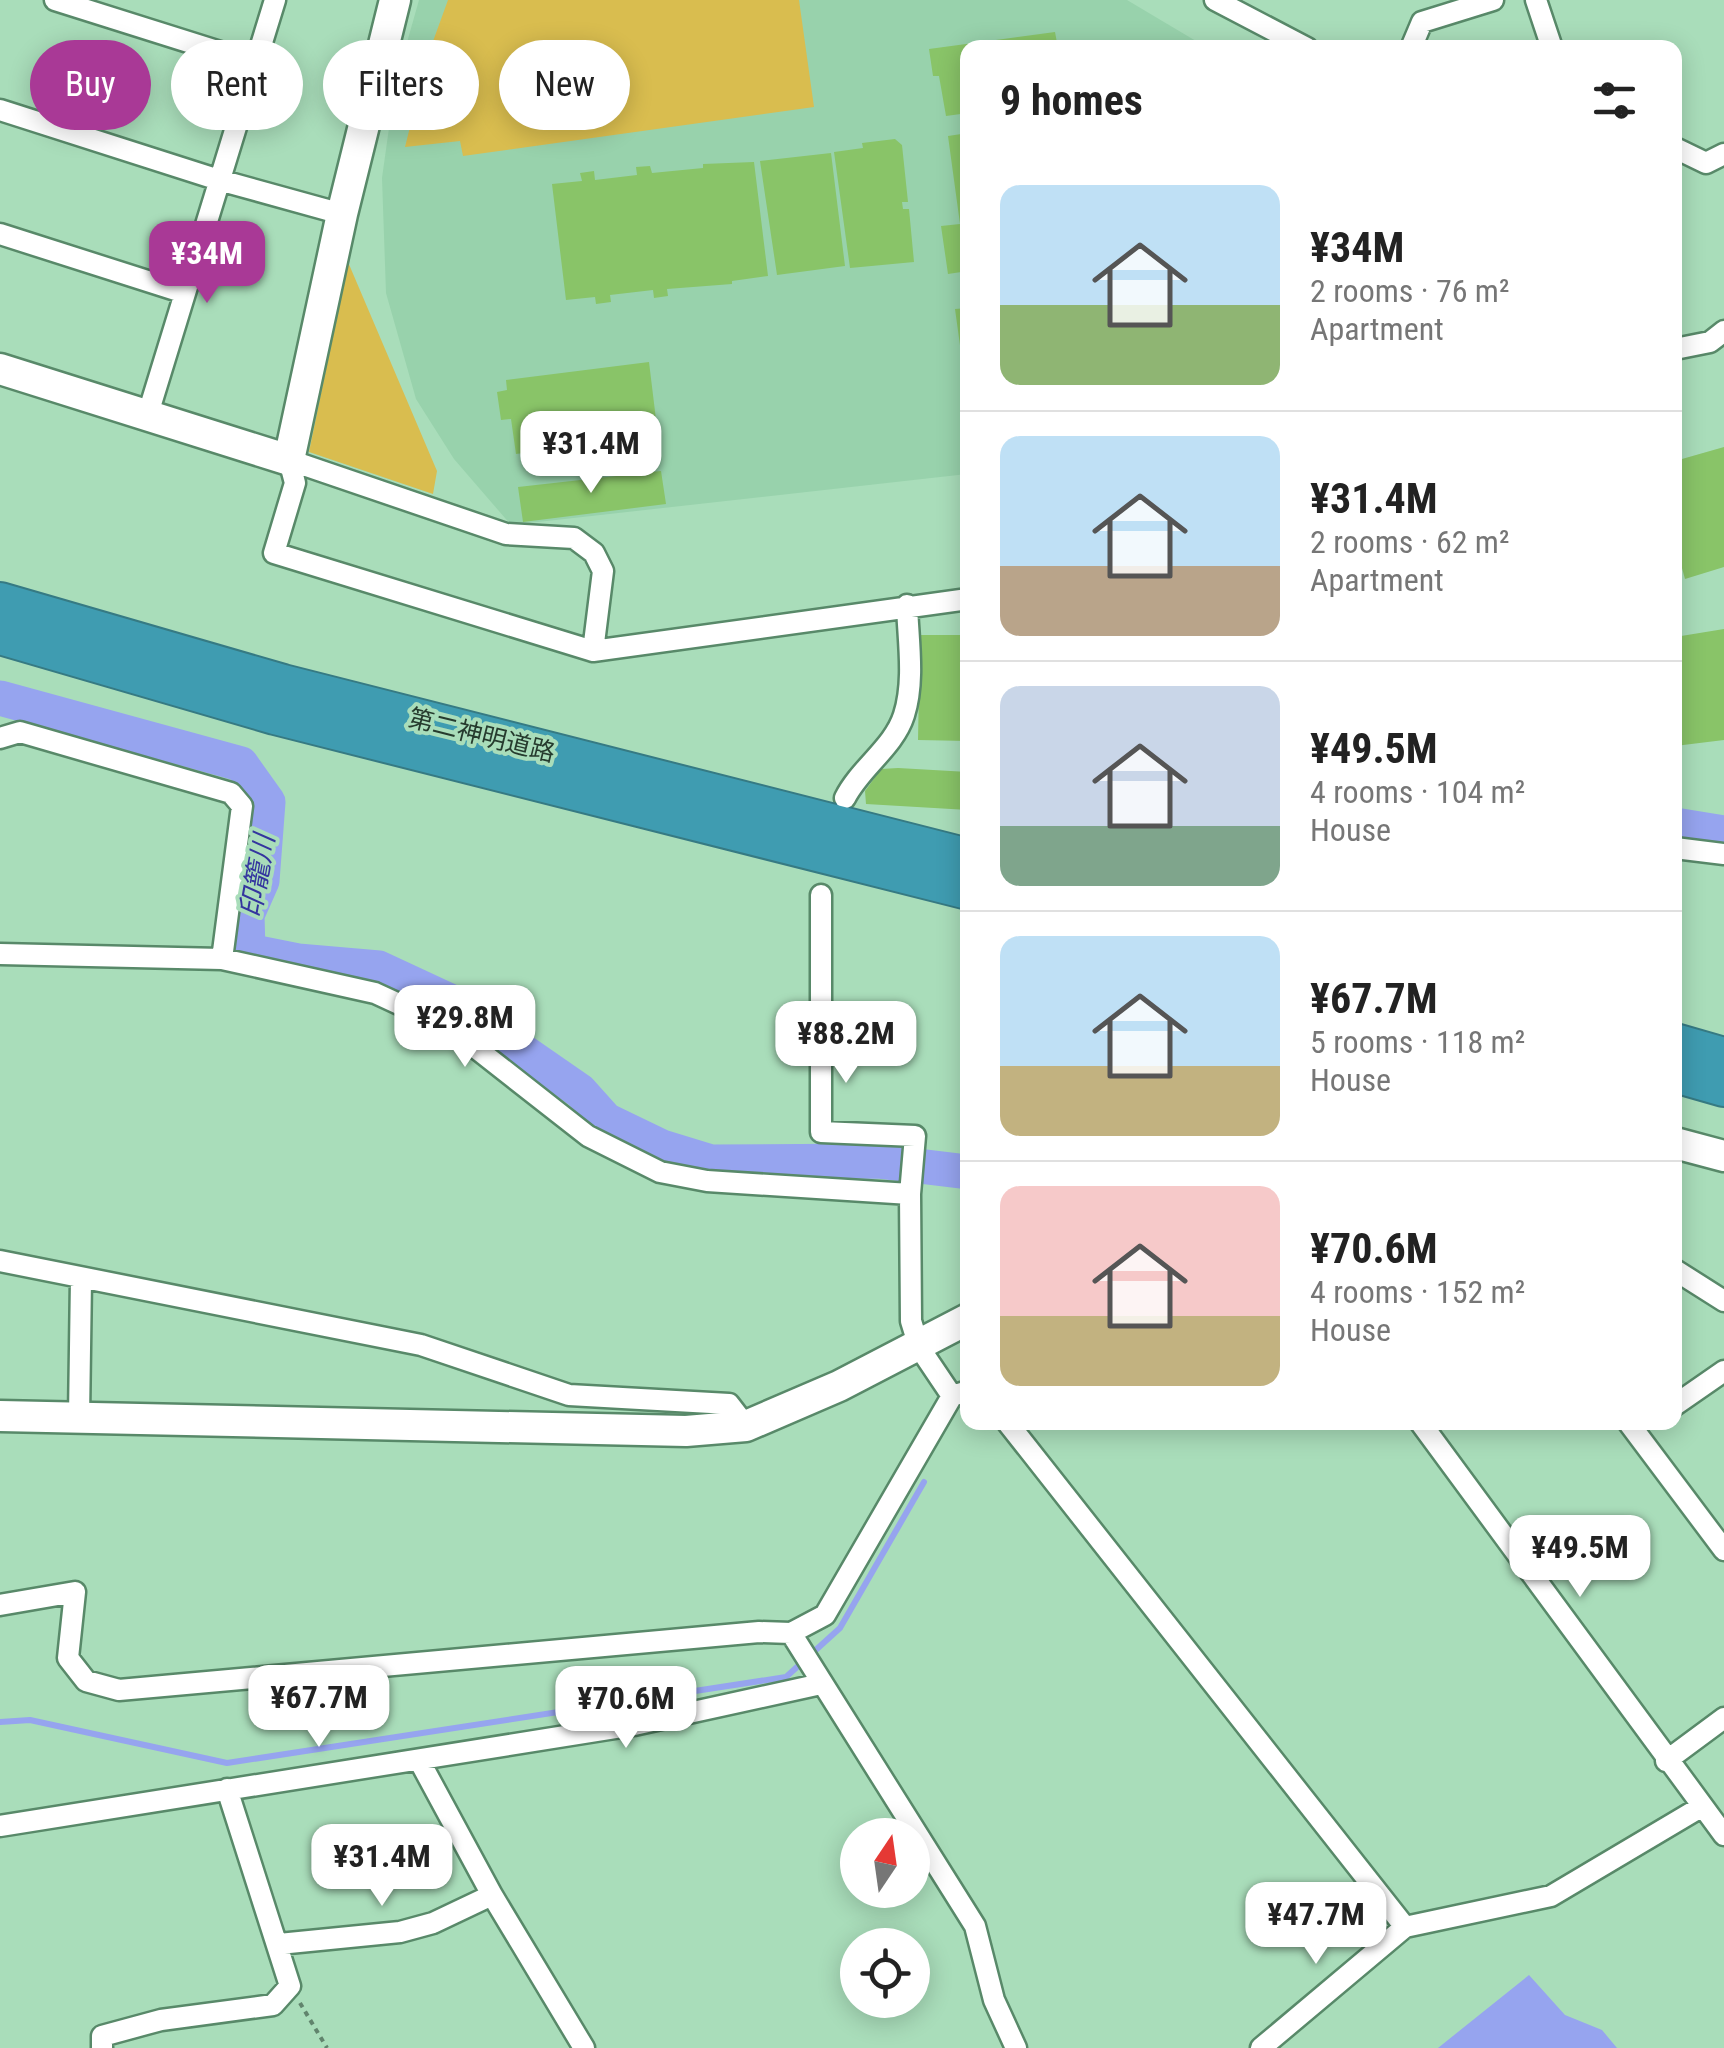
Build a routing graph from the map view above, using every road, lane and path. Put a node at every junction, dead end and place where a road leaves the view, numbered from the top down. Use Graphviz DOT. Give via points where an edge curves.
graph roads {
  1 [pos="55,0"];
  2 [pos="276,0"];
  3 [pos="395,0"];
  4 [pos="1215,0"];
  5 [pos="1493,0"];
  6 [pos="1536,0"];
  7 [pos="181,40"];
  8 [pos="264,40"];
  9 [pos="1292,40"];
  10 [pos="1414,40"];
  11 [pos="1549,40"];
  12 [pos="0,110"];
  13 [pos="235,130"];
  14 [pos="1682,151"];
  15 [pos="1724,154"];
  16 [pos="219,180"];
  17 [pos="342,214"];
  18 [pos="0,234"];
  19 [pos="185,292"];
  20 [pos="1724,331"];
  21 [pos="1682,348"];
  22 [pos="0,369"];
  23 [pos="147,416"];
  24 [pos="289,460"];
  25 [pos="960,600"];
  26 [pos="0,602"];
  27 [pos="907,604"];
  28 [pos="0,635"];
  29 [pos="593,652"];
  30 [pos="0,738"];
  31 [pos="845,798"];
  32 [pos="1682,849"];
  33 [pos="1724,854"];
  34 [pos="960,856"];
  35 [pos="960,888"];
  36 [pos="821,896"];
  37 [pos="0,954"];
  38 [pos="222,960"];
  39 [pos="1682,1046"];
  40 [pos="1724,1057"];
  41 [pos="1682,1075"];
  42 [pos="1724,1086"];
  43 [pos="1682,1148"];
  44 [pos="1724,1156"];
  45 [pos="910,1194"];
  46 [pos="0,1261"];
  47 [pos="1682,1274"];
  48 [pos="82,1279"];
  49 [pos="1724,1301"];
  50 [pos="960,1323"];
  51 [pos="919,1346"];
  52 [pos="1724,1371"];
  53 [pos="960,1393"];
  54 [pos="1682,1400"];
  55 [pos="0,1416"];
  56 [pos="80,1417"];
  57 [pos="746,1426"];
  58 [pos="1013,1430"];
  59 [pos="1426,1430"];
  60 [pos="1640,1430"];
  61 [pos="1724,1550"];
  62 [pos="0,1605"];
  63 [pos="791,1633"];
  64 [pos="822,1684"];
  65 [pos="1724,1718"];
  66 [pos="419,1760"];
  67 [pos="1666,1761"];
  68 [pos="227,1789"];
  69 [pos="1700,1807"];
  70 [pos="0,1826"];
  71 [pos="1724,1835"];
  72 [pos="492,1894"];
  73 [pos="1405,1926"];
  74 [pos="280,1944"];
  75 [pos="290,1986"];
  76 [pos="102,2048"];
  77 [pos="327,2048"];
  78 [pos="584,2048"];
  79 [pos="1016,2048"];
  80 [pos="1261,2048"];
  1 -- 7 [label="street"];
  2 -- 8 [label="street"];
  3 -- 17 [label="street"];
  4 -- 9 [label="street"];
  5 -- 10 [label="street" via="1422,22"];
  6 -- 11 [label="street"];
  12 -- 16 [label="street"];
  13 -- 16 [label="street"];
  14 -- 15 [label="street" via="1706,163"];
  16 -- 17 [label="street"];
  16 -- 19 [label="street"];
  17 -- 24 [label="street"];
  18 -- 19 [label="street"];
  19 -- 23 [label="street"];
  20 -- 21 [label="street" via="1710,342"];
  22 -- 23 [label="street"];
  23 -- 24 [label="street"];
  24 -- 29 [label="street" via="506,534 574,538 603,572"];
  24 -- 29 [label="street" via="295,483 274,553"];
  25 -- 27 [label="street"];
  26 -- 34 [label="highway, 第二神明道路" via="283,684"];
  27 -- 29 [label="street"];
  27 -- 31 [label="street" via="904,716"];
  28 -- 35 [label="highway, 第二神明道路" via="275,715"];
  30 -- 38 [label="street" via="20,732 231,792 242,806"];
  32 -- 33 [label="street"];
  36 -- 45 [label="street" via="821,1132 915,1136"];
  37 -- 38 [label="street"];
  38 -- 45 [label="street" via="375,993 449,1027 588,1136 660,1172"];
  39 -- 40 [label="highway"];
  41 -- 42 [label="highway"];
  43 -- 44 [label="street"];
  45 -- 51 [label="street" via="910,1321"];
  46 -- 48 [label="street"];
  47 -- 49 [label="street"];
  48 -- 56 [label="street"];
  48 -- 57 [label="street" via="421,1345 569,1395 729,1404"];
  50 -- 51 [label="street"];
  51 -- 53 [label="street"];
  51 -- 57 [label="street"];
  52 -- 54 [label="street"];
  53 -- 63 [label="street" via="825,1615"];
  55 -- 56 [label="street"];
  56 -- 57 [label="street" via="686,1431"];
  58 -- 73 [label="street"];
  59 -- 67 [label="street"];
  60 -- 61 [label="street"];
  62 -- 63 [label="street" via="75,1592 68,1658 86,1682 119,1690"];
  63 -- 64 [label="street"];
  64 -- 66 [label="street" via="634,1725"];
  64 -- 79 [label="street" via="975,1926 994,2000"];
  65 -- 67 [label="street"];
  66 -- 68 [label="street"];
  66 -- 72 [label="street"];
  67 -- 69 [label="street"];
  68 -- 70 [label="street"];
  68 -- 74 [label="street"];
  69 -- 71 [label="street"];
  69 -- 73 [label="street" via="1551,1896"];
  72 -- 74 [label="street" via="433,1924 400,1932"];
  72 -- 78 [label="street"];
  73 -- 80 [label="street"];
  74 -- 75 [label="street"];
  75 -- 76 [label="street" via="274,2005 161,2020 102,2036"];
  75 -- 77 [label="path"];
}
